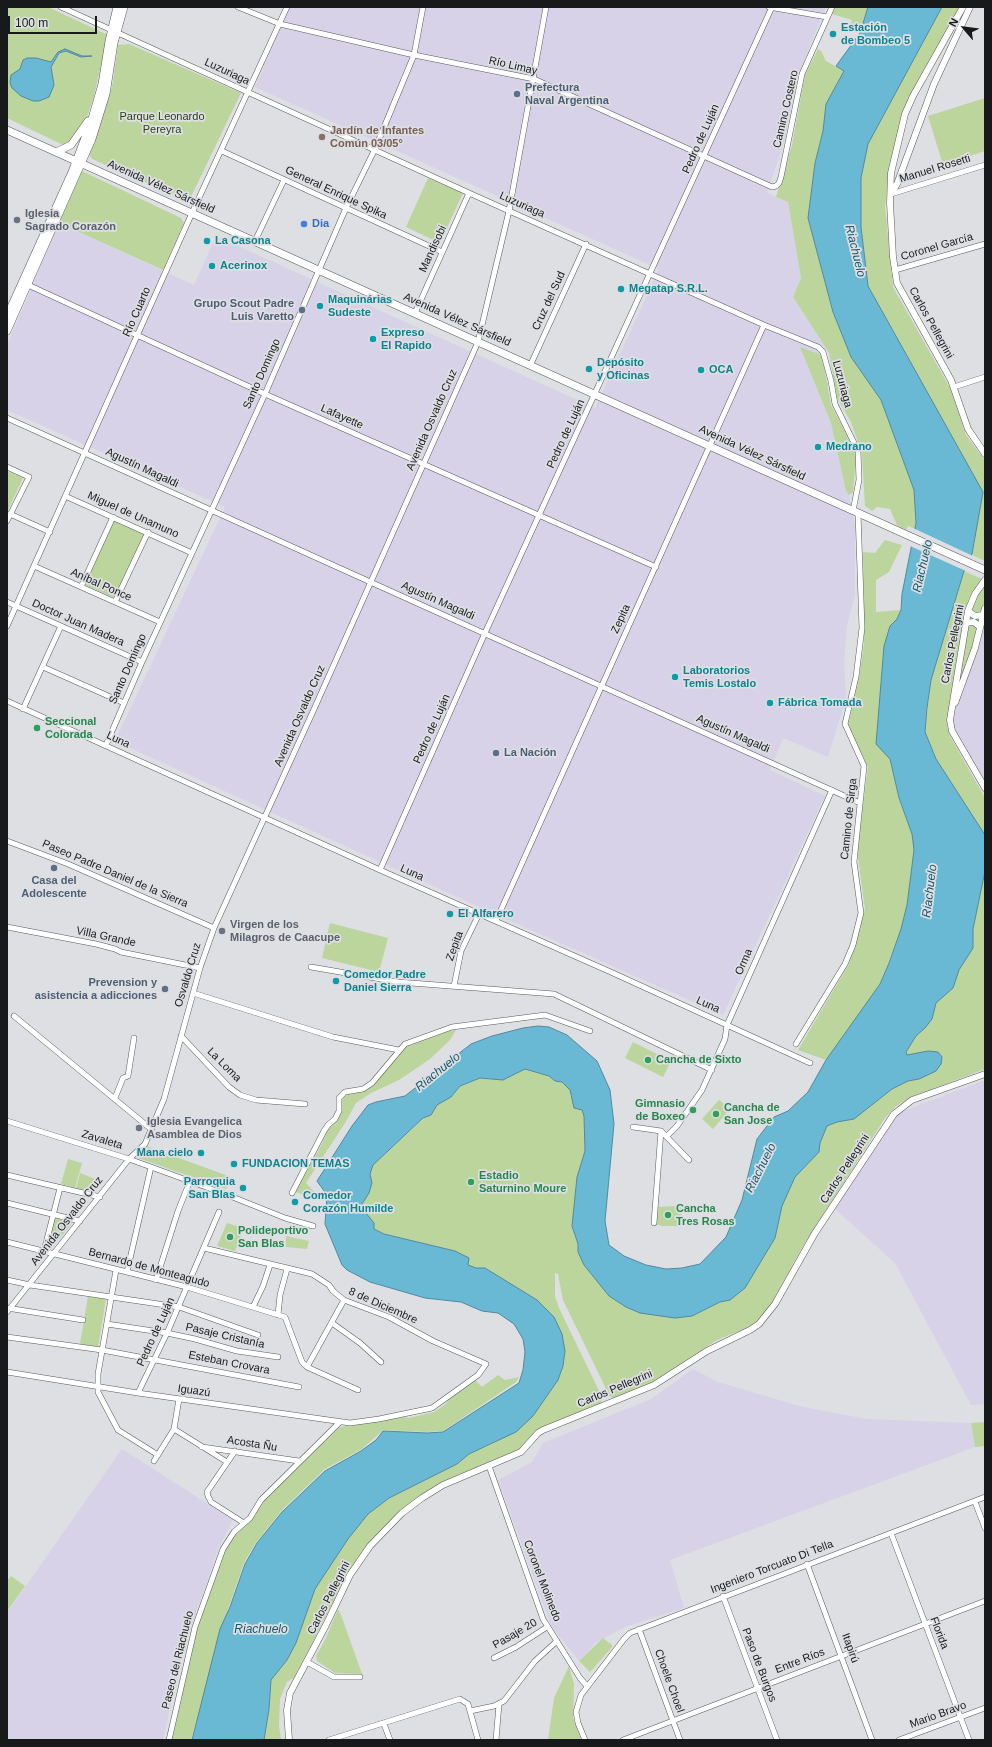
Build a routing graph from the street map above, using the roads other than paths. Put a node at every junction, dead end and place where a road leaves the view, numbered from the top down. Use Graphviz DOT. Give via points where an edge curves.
graph roads {
  1 [pos="61,7"];
  2 [pos="117,7"];
  3 [pos="124,7"];
  4 [pos="238,7"];
  5 [pos="287,7"];
  6 [pos="423,7"];
  7 [pos="546,7"];
  8 [pos="769,7"];
  9 [pos="772,7"];
  10 [pos="832,7"];
  11 [pos="963,7"];
  12 [pos="970,7"];
  13 [pos="826,18"];
  14 [pos="280,24"];
  15 [pos="114,31"];
  16 [pos="414,56"];
  17 [pos="534,79"];
  18 [pos="248,93"];
  19 [pos="97,101"];
  20 [pos="7,130"];
  21 [pos="375,150"];
  22 [pos="222,151"];
  23 [pos="56,152"];
  24 [pos="704,156"];
  25 [pos="79,162"];
  26 [pos="985,165"];
  27 [pos="284,180"];
  28 [pos="768,186"];
  29 [pos="469,193"];
  30 [pos="891,194"];
  31 [pos="346,208"];
  32 [pos="509,211"];
  33 [pos="192,213"];
  34 [pos="255,242"];
  35 [pos="586,244"];
  36 [pos="985,244"];
  37 [pos="442,252"];
  38 [pos="318,270"];
  39 [pos="895,270"];
  40 [pos="651,273"];
  41 [pos="25,283"];
  42 [pos="414,313"];
  43 [pos="7,316"];
  44 [pos="764,325"];
  45 [pos="7,331"];
  46 [pos="138,336"];
  47 [pos="478,342"];
  48 [pos="530,366"];
  49 [pos="985,377"];
  50 [pos="954,387"];
  51 [pos="266,394"];
  52 [pos="596,394"];
  53 [pos="7,418"];
  54 [pos="710,445"];
  55 [pos="84,453"];
  56 [pos="985,454"];
  57 [pos="424,464"];
  58 [pos="7,467"];
  59 [pos="65,496"];
  60 [pos="210,511"];
  61 [pos="855,512"];
  62 [pos="10,514"];
  63 [pos="539,516"];
  64 [pos="113,517"];
  65 [pos="7,521"];
  66 [pos="50,532"];
  67 [pos="148,532"];
  68 [pos="192,552"];
  69 [pos="34,566"];
  70 [pos="656,567"];
  71 [pos="985,570"];
  72 [pos="985,580"];
  73 [pos="371,583"];
  74 [pos="82,587"];
  75 [pos="7,602"];
  76 [pos="115,602"];
  77 [pos="16,606"];
  78 [pos="968,611"];
  79 [pos="984,612"];
  80 [pos="160,622"];
  81 [pos="965,623"];
  82 [pos="7,626"];
  83 [pos="61,626"];
  84 [pos="980,627"];
  85 [pos="485,633"];
  86 [pos="142,662"];
  87 [pos="43,668"];
  88 [pos="601,686"];
  89 [pos="7,701"];
  90 [pos="124,703"];
  91 [pos="23,709"];
  92 [pos="950,716"];
  93 [pos="106,745"];
  94 [pos="985,788"];
  95 [pos="832,790"];
  96 [pos="860,803"];
  97 [pos="265,818"];
  98 [pos="7,841"];
  99 [pos="380,870"];
  100 [pos="479,914"];
  101 [pos="496,921"];
  102 [pos="7,927"];
  103 [pos="214,928"];
  104 [pos="311,967"];
  105 [pos="200,968"];
  106 [pos="454,986"];
  107 [pos="193,993"];
  108 [pos="14,1016"];
  109 [pos="727,1025"];
  110 [pos="590,1031"];
  111 [pos="181,1036"];
  112 [pos="134,1038"];
  113 [pos="796,1044"];
  114 [pos="399,1050"];
  115 [pos="810,1063"];
  116 [pos="712,1070"];
  117 [pos="985,1074"];
  118 [pos="115,1098"];
  119 [pos="306,1104"];
  120 [pos="7,1121"];
  121 [pos="633,1127"];
  122 [pos="151,1129"];
  123 [pos="661,1131"];
  124 [pos="667,1136"];
  125 [pos="145,1144"];
  126 [pos="129,1159"];
  127 [pos="689,1160"];
  128 [pos="151,1167"];
  129 [pos="7,1175"];
  130 [pos="190,1181"];
  131 [pos="60,1188"];
  132 [pos="292,1193"];
  133 [pos="100,1197"];
  134 [pos="7,1203"];
  135 [pos="219,1212"];
  136 [pos="53,1215"];
  137 [pos="80,1221"];
  138 [pos="654,1223"];
  139 [pos="313,1226"];
  140 [pos="7,1242"];
  141 [pos="204,1248"];
  142 [pos="44,1250"];
  143 [pos="55,1253"];
  144 [pos="270,1265"];
  145 [pos="287,1269"];
  146 [pos="116,1270"];
  147 [pos="127,1272"];
  148 [pos="7,1280"];
  149 [pos="156,1280"];
  150 [pos="30,1285"];
  151 [pos="187,1287"];
  152 [pos="112,1297"];
  153 [pos="344,1300"];
  154 [pos="179,1306"];
  155 [pos="253,1307"];
  156 [pos="8,1310"];
  157 [pos="278,1315"];
  158 [pos="83,1320"];
  159 [pos="332,1323"];
  160 [pos="107,1324"];
  161 [pos="167,1333"];
  162 [pos="258,1335"];
  163 [pos="7,1336"];
  164 [pos="102,1350"];
  165 [pos="278,1357"];
  166 [pos="154,1359"];
  167 [pos="380,1362"];
  168 [pos="486,1364"];
  169 [pos="307,1367"];
  170 [pos="7,1372"];
  171 [pos="98,1386"];
  172 [pos="299,1388"];
  173 [pos="358,1390"];
  174 [pos="138,1393"];
  175 [pos="179,1399"];
  176 [pos="340,1422"];
  177 [pos="174,1430"];
  178 [pos="202,1447"];
  179 [pos="235,1451"];
  180 [pos="158,1455"];
  181 [pos="154,1461"];
  182 [pos="299,1461"];
  183 [pos="227,1462"];
  184 [pos="489,1466"];
  185 [pos="985,1497"];
  186 [pos="974,1502"];
  187 [pos="244,1523"];
  188 [pos="985,1528"];
  189 [pos="891,1533"];
  190 [pos="807,1564"];
  191 [pos="722,1596"];
  192 [pos="985,1601"];
  193 [pos="925,1624"];
  194 [pos="547,1627"];
  195 [pos="639,1629"];
  196 [pos="557,1640"];
  197 [pos="842,1656"];
  198 [pos="494,1658"];
  199 [pos="307,1662"];
  200 [pos="360,1677"];
  201 [pos="587,1686"];
  202 [pos="758,1688"];
  203 [pos="499,1704"];
  204 [pos="985,1708"];
  205 [pos="470,1711"];
  206 [pos="961,1718"];
  207 [pos="672,1720"];
  208 [pos="384,1724"];
  209 [pos="169,1740"];
  210 [pos="289,1740"];
  211 [pos="329,1740"];
  212 [pos="390,1740"];
  213 [pos="478,1740"];
  214 [pos="496,1740"];
  215 [pos="585,1740"];
  216 [pos="623,1740"];
  217 [pos="680,1740"];
  218 [pos="777,1740"];
  219 [pos="872,1740"];
  220 [pos="899,1740"];
  221 [pos="969,1740"];
  1 -- 15 [label="street, Luzuriaga"];
  2 -- 15 [label="main road"];
  3 -- 15 [label="main road"];
  4 -- 14 [label="street, Río Limay"];
  5 -- 14 [label="street, Río Cuarto"];
  6 -- 16 [label="street, Santo Domingo"];
  7 -- 17 [label="street, Avenida Osvaldo Cruz"];
  8 -- 9 [label="street"];
  9 -- 13 [label="street"];
  9 -- 24 [label="street, Pedro de Luján"];
  10 -- 13 [label="street, Camino Costero"];
  11 -- 30 [label="street, Carlos Pellegrini" via="905,114 891,173"];
  12 -- 30 [label="street, Carlos Pellegrini" via="934,84"];
  13 -- 28 [label="street, Camino Costero" via="802,74 781,177 776,186"];
  14 -- 16 [label="street, Río Limay"];
  14 -- 18 [label="street, Río Cuarto"];
  15 -- 18 [label="street, Luzuriaga"];
  15 -- 19 [label="main road"];
  15 -- 25 [label="main road" via="106,94 92,139"];
  16 -- 17 [label="street, Río Limay"];
  16 -- 21 [label="street, Santo Domingo"];
  17 -- 24 [label="street, Río Limay"];
  17 -- 32 [label="street, Avenida Osvaldo Cruz"];
  18 -- 21 [label="street, Luzuriaga"];
  18 -- 22 [label="street, Río Cuarto"];
  19 -- 23 [label="main road" via="86,126 75,142 68,148"];
  19 -- 25 [label="main road"];
  20 -- 23 [label="main road, Avenida Vélez Sársfield"];
  21 -- 29 [label="street, Luzuriaga"];
  21 -- 31 [label="street, Santo Domingo"];
  22 -- 27 [label="street, General Enrique Spika"];
  22 -- 33 [label="street, Río Cuarto"];
  23 -- 25 [label="main road, Avenida Vélez Sársfield"];
  24 -- 28 [label="street, Río Limay"];
  24 -- 40 [label="street, Pedro de Luján"];
  25 -- 33 [label="main road, Avenida Vélez Sársfield"];
  25 -- 41 [label="main road"];
  26 -- 30 [label="street, Manuel Rosetti"];
  27 -- 31 [label="street, General Enrique Spika"];
  27 -- 34 [label="street"];
  29 -- 32 [label="street, Luzuriaga"];
  29 -- 37 [label="street, Mandisobi"];
  30 -- 39 [label="street, Carlos Pellegrini"];
  31 -- 37 [label="street, General Enrique Spika"];
  31 -- 38 [label="street, Santo Domingo"];
  32 -- 35 [label="street, Luzuriaga"];
  32 -- 47 [label="street, Avenida Osvaldo Cruz"];
  33 -- 34 [label="main road, Avenida Vélez Sársfield"];
  33 -- 46 [label="street, Río Cuarto"];
  34 -- 38 [label="main road, Avenida Vélez Sársfield"];
  35 -- 40 [label="street, Luzuriaga"];
  35 -- 48 [label="street, Cruz del Sud"];
  36 -- 39 [label="street, Coronel García"];
  37 -- 42 [label="street, Mandisobi"];
  38 -- 42 [label="main road, Avenida Vélez Sársfield"];
  38 -- 51 [label="street, Santo Domingo"];
  39 -- 50 [label="street, Carlos Pellegrini" via="900,288"];
  40 -- 44 [label="street, Luzuriaga"];
  40 -- 52 [label="street, Pedro de Luján"];
  41 -- 43 [label="main road"];
  41 -- 45 [label="main road"];
  41 -- 46 [label="street, Lafayette"];
  42 -- 47 [label="main road, Avenida Vélez Sársfield"];
  44 -- 54 [label="street, Zepita"];
  44 -- 61 [label="street, Luzuriaga" via="818,346 823,352 832,381 835,404 858,451 859,480"];
  46 -- 51 [label="street, Lafayette"];
  46 -- 55 [label="street, Río Cuarto"];
  47 -- 48 [label="main road, Avenida Vélez Sársfield"];
  47 -- 57 [label="street, Avenida Osvaldo Cruz"];
  48 -- 52 [label="main road, Avenida Vélez Sársfield"];
  49 -- 50 [label="street"];
  50 -- 56 [label="street, Carlos Pellegrini" via="968,430"];
  51 -- 57 [label="street, Lafayette"];
  51 -- 60 [label="street, Santo Domingo"];
  52 -- 54 [label="main road, Avenida Vélez Sársfield"];
  52 -- 63 [label="street, Pedro de Luján"];
  53 -- 55 [label="street, Agustín Magaldi"];
  54 -- 61 [label="main road, Avenida Vélez Sársfield"];
  54 -- 70 [label="street, Zepita"];
  55 -- 59 [label="street, Río Cuarto"];
  55 -- 60 [label="street, Agustín Magaldi"];
  57 -- 63 [label="street, Lafayette"];
  57 -- 73 [label="street, Avenida Osvaldo Cruz"];
  58 -- 62 [label="street" via="29,477"];
  59 -- 64 [label="street, Miguel de Unamuno"];
  59 -- 66 [label="street, Río Cuarto"];
  60 -- 68 [label="street, Santo Domingo"];
  60 -- 73 [label="street, Agustín Magaldi"];
  61 -- 71 [label="main road, Avenida Vélez Sársfield"];
  61 -- 96 [label="street, Camino de Sirga" via="862,628 856,677 845,724 864,766"];
  62 -- 65 [label="street"];
  62 -- 66 [label="street"];
  63 -- 70 [label="street, Lafayette"];
  63 -- 85 [label="street, Pedro de Luján"];
  64 -- 67 [label="street, Miguel de Unamuno"];
  64 -- 74 [label="street"];
  66 -- 69 [label="street, Río Cuarto"];
  67 -- 68 [label="street, Miguel de Unamuno"];
  67 -- 76 [label="street"];
  68 -- 80 [label="street, Santo Domingo"];
  69 -- 74 [label="street, Aníbal Ponce"];
  69 -- 77 [label="street, Río Cuarto"];
  70 -- 88 [label="street, Zepita"];
  72 -- 78 [label="street, Carlos Pellegrini" via="975,594"];
  73 -- 85 [label="street, Agustín Magaldi"];
  73 -- 97 [label="street, Avenida Osvaldo Cruz"];
  74 -- 76 [label="street, Aníbal Ponce"];
  75 -- 77 [label="street, Doctor Juan Madera"];
  76 -- 80 [label="street, Aníbal Ponce"];
  77 -- 82 [label="street, Río Cuarto"];
  77 -- 83 [label="street, Doctor Juan Madera"];
  78 -- 79 [label="street" via="975,616"];
  78 -- 81 [label="street, Carlos Pellegrini"];
  79 -- 84 [label="street, Carlos Pellegrini"];
  80 -- 86 [label="street, Santo Domingo"];
  81 -- 84 [label="street" via="974,622"];
  81 -- 92 [label="street, Carlos Pellegrini"];
  83 -- 86 [label="street, Doctor Juan Madera"];
  83 -- 87 [label="street"];
  84 -- 92 [label="street, Carlos Pellegrini"];
  85 -- 88 [label="street, Agustín Magaldi"];
  85 -- 99 [label="street, Pedro de Luján"];
  86 -- 90 [label="street, Santo Domingo"];
  87 -- 90 [label="street"];
  87 -- 91 [label="street"];
  88 -- 95 [label="street, Agustín Magaldi"];
  88 -- 101 [label="street, Zepita"];
  89 -- 91 [label="street, Luna"];
  90 -- 93 [label="street, Santo Domingo"];
  91 -- 93 [label="street, Luna"];
  92 -- 94 [label="street, Carlos Pellegrini" via="952,731"];
  93 -- 97 [label="street, Luna"];
  95 -- 96 [label="street, Agustín Magaldi"];
  95 -- 109 [label="street, Orma"];
  96 -- 113 [label="street, Camino de Sirga" via="854,862 861,913 853,945 845,964"];
  97 -- 99 [label="street, Luna"];
  97 -- 103 [label="street, Osvaldo Cruz"];
  98 -- 103 [label="street, Paseo Padre Daniel de la Sierra" via="68,864"];
  99 -- 100 [label="street, Luna"];
  100 -- 101 [label="street, Luna"];
  100 -- 106 [label="street, Zepita" via="461,951"];
  101 -- 109 [label="street, Luna"];
  102 -- 105 [label="street, Villa Grande"];
  103 -- 105 [label="street, Osvaldo Cruz"];
  104 -- 106 [label="street" via="398,982"];
  105 -- 107 [label="street, Osvaldo Cruz"];
  106 -- 116 [label="street" via="554,994"];
  107 -- 111 [label="street, Osvaldo Cruz"];
  107 -- 114 [label="street" via="333,1037"];
  108 -- 118 [label="street"];
  109 -- 115 [label="street, Luna"];
  109 -- 116 [label="street, Orma" via="725,1039"];
  110 -- 114 [label="street" via="545,1015 452,1027 405,1044"];
  111 -- 119 [label="street, La Loma" via="229,1087 240,1094 256,1100"];
  111 -- 122 [label="street, Osvaldo Cruz" via="164,1099"];
  112 -- 118 [label="street" via="128,1076 123,1078"];
  114 -- 132 [label="street" via="372,1083 363,1089 345,1092 339,1098 339,1111 324,1131"];
  116 -- 124 [label="street, Orma" via="702,1090"];
  117 -- 184 [label="street, Carlos Pellegrini" via="912,1100 894,1114 815,1233 775,1304 759,1324 707,1351 654,1385 543,1430 521,1452"];
  118 -- 122 [label="street"];
  120 -- 126 [label="street, Zavaleta"];
  121 -- 123 [label="street"];
  122 -- 125 [label="street, Osvaldo Cruz"];
  123 -- 124 [label="street"];
  123 -- 138 [label="street"];
  124 -- 127 [label="street"];
  125 -- 126 [label="street, Avenida Osvaldo Cruz"];
  126 -- 128 [label="street, Zavaleta"];
  126 -- 133 [label="street, Avenida Osvaldo Cruz"];
  128 -- 130 [label="street, Zavaleta"];
  128 -- 147 [label="street"];
  129 -- 131 [label="street"];
  130 -- 139 [label="street, Zavaleta" via="285,1218"];
  130 -- 149 [label="street"];
  131 -- 133 [label="street"];
  131 -- 136 [label="street"];
  133 -- 137 [label="street, Avenida Osvaldo Cruz"];
  134 -- 136 [label="street"];
  135 -- 141 [label="street, Pedro de Luján"];
  136 -- 137 [label="street"];
  136 -- 142 [label="street"];
  137 -- 143 [label="street, Avenida Osvaldo Cruz"];
  140 -- 142 [label="street, Bernardo de Monteagudo"];
  141 -- 144 [label="street, 8 de Diciembre"];
  141 -- 151 [label="street, Pedro de Luján"];
  142 -- 143 [label="street, Bernardo de Monteagudo"];
  143 -- 146 [label="street, Bernardo de Monteagudo"];
  143 -- 150 [label="street, Avenida Osvaldo Cruz"];
  144 -- 145 [label="street, 8 de Diciembre"];
  144 -- 155 [label="street"];
  145 -- 153 [label="street, 8 de Diciembre" via="312,1274 329,1285"];
  145 -- 157 [label="street"];
  146 -- 147 [label="street, Bernardo de Monteagudo"];
  146 -- 152 [label="street"];
  147 -- 149 [label="street, Bernardo de Monteagudo"];
  148 -- 150 [label="street"];
  149 -- 151 [label="street, Bernardo de Monteagudo"];
  150 -- 152 [label="street"];
  150 -- 156 [label="street, Avenida Osvaldo Cruz"];
  151 -- 154 [label="street, Pedro de Luján"];
  151 -- 155 [label="street, Bernardo de Monteagudo"];
  152 -- 154 [label="street"];
  152 -- 160 [label="street"];
  153 -- 159 [label="street"];
  153 -- 168 [label="street, 8 de Diciembre" via="389,1317 433,1341"];
  154 -- 161 [label="street, Pedro de Luján"];
  154 -- 162 [label="street"];
  155 -- 157 [label="street, Bernardo de Monteagudo"];
  156 -- 158 [label="street"];
  157 -- 169 [label="street, Bernardo de Monteagudo" via="286,1317 302,1362"];
  159 -- 167 [label="street" via="360,1343"];
  159 -- 169 [label="street"];
  160 -- 161 [label="street, Pasaje Cristanía"];
  160 -- 164 [label="street"];
  161 -- 165 [label="street, Pasaje Cristanía" via="237,1351"];
  161 -- 166 [label="street, Pedro de Luján"];
  163 -- 164 [label="street, Esteban Crovara"];
  164 -- 166 [label="street, Esteban Crovara"];
  164 -- 171 [label="street"];
  166 -- 172 [label="street, Esteban Crovara"];
  166 -- 174 [label="street, Pedro de Luján"];
  168 -- 176 [label="street, Iguazú" via="478,1375 432,1408 379,1419"];
  169 -- 173 [label="street"];
  170 -- 171 [label="street, Iguazú"];
  171 -- 174 [label="street, Iguazú"];
  171 -- 180 [label="street" via="98,1392 118,1430"];
  174 -- 175 [label="street, Iguazú"];
  175 -- 176 [label="street, Iguazú"];
  175 -- 177 [label="street"];
  176 -- 182 [label="street, Paseo del Riachuelo"];
  177 -- 178 [label="street, Acosta Ñu"];
  177 -- 180 [label="street"];
  178 -- 179 [label="street, Acosta Ñu"];
  178 -- 183 [label="street, Acosta Ñu"];
  179 -- 182 [label="street, Acosta Ñu"];
  179 -- 183 [label="street"];
  180 -- 181 [label="street"];
  182 -- 187 [label="street, Paseo del Riachuelo" via="261,1500"];
  183 -- 187 [label="street" via="207,1492 211,1502"];
  184 -- 194 [label="street, Coronel Molinedo"];
  184 -- 199 [label="street, Carlos Pellegrini" via="443,1485 402,1513 383,1531 360,1558 350,1575"];
  185 -- 186 [label="street, Ingeniero Torcuato Di Tella"];
  186 -- 188 [label="street"];
  186 -- 189 [label="street, Ingeniero Torcuato Di Tella"];
  187 -- 209 [label="street, Paseo del Riachuelo" via="234,1532 223,1549 195,1627"];
  189 -- 190 [label="street, Ingeniero Torcuato Di Tella"];
  189 -- 193 [label="street, Florida"];
  190 -- 191 [label="street, Ingeniero Torcuato Di Tella"];
  190 -- 197 [label="street, Itapirú"];
  191 -- 195 [label="street, Ingeniero Torcuato Di Tella"];
  191 -- 202 [label="street, Paso de Burgos"];
  192 -- 193 [label="street, Entre Ríos"];
  193 -- 197 [label="street, Entre Ríos"];
  193 -- 206 [label="street, Florida"];
  194 -- 196 [label="street, Coronel Molinedo"];
  194 -- 198 [label="street, Pasaje 20"];
  195 -- 201 [label="street, Ingeniero Torcuato Di Tella" via="627,1635"];
  195 -- 207 [label="street, Choele Choel"];
  196 -- 201 [label="street, Coronel Molinedo"];
  196 -- 203 [label="street"];
  197 -- 202 [label="street, Entre Ríos"];
  197 -- 219 [label="street, Itapirú"];
  199 -- 200 [label="street" via="334,1677"];
  199 -- 210 [label="street, Carlos Pellegrini" via="288,1699 286,1710"];
  201 -- 215 [label="street" via="577,1704 576,1712"];
  202 -- 207 [label="street, Entre Ríos"];
  202 -- 218 [label="street, Paso de Burgos"];
  203 -- 205 [label="street"];
  203 -- 214 [label="street"];
  204 -- 206 [label="street, Mario Bravo"];
  205 -- 208 [label="street" via="466,1701 460,1699"];
  205 -- 213 [label="street"];
  206 -- 220 [label="street, Mario Bravo"];
  206 -- 221 [label="street, Florida"];
  207 -- 216 [label="street, Entre Ríos"];
  207 -- 217 [label="street, Choele Choel"];
  208 -- 211 [label="street"];
  208 -- 212 [label="street"];
}
